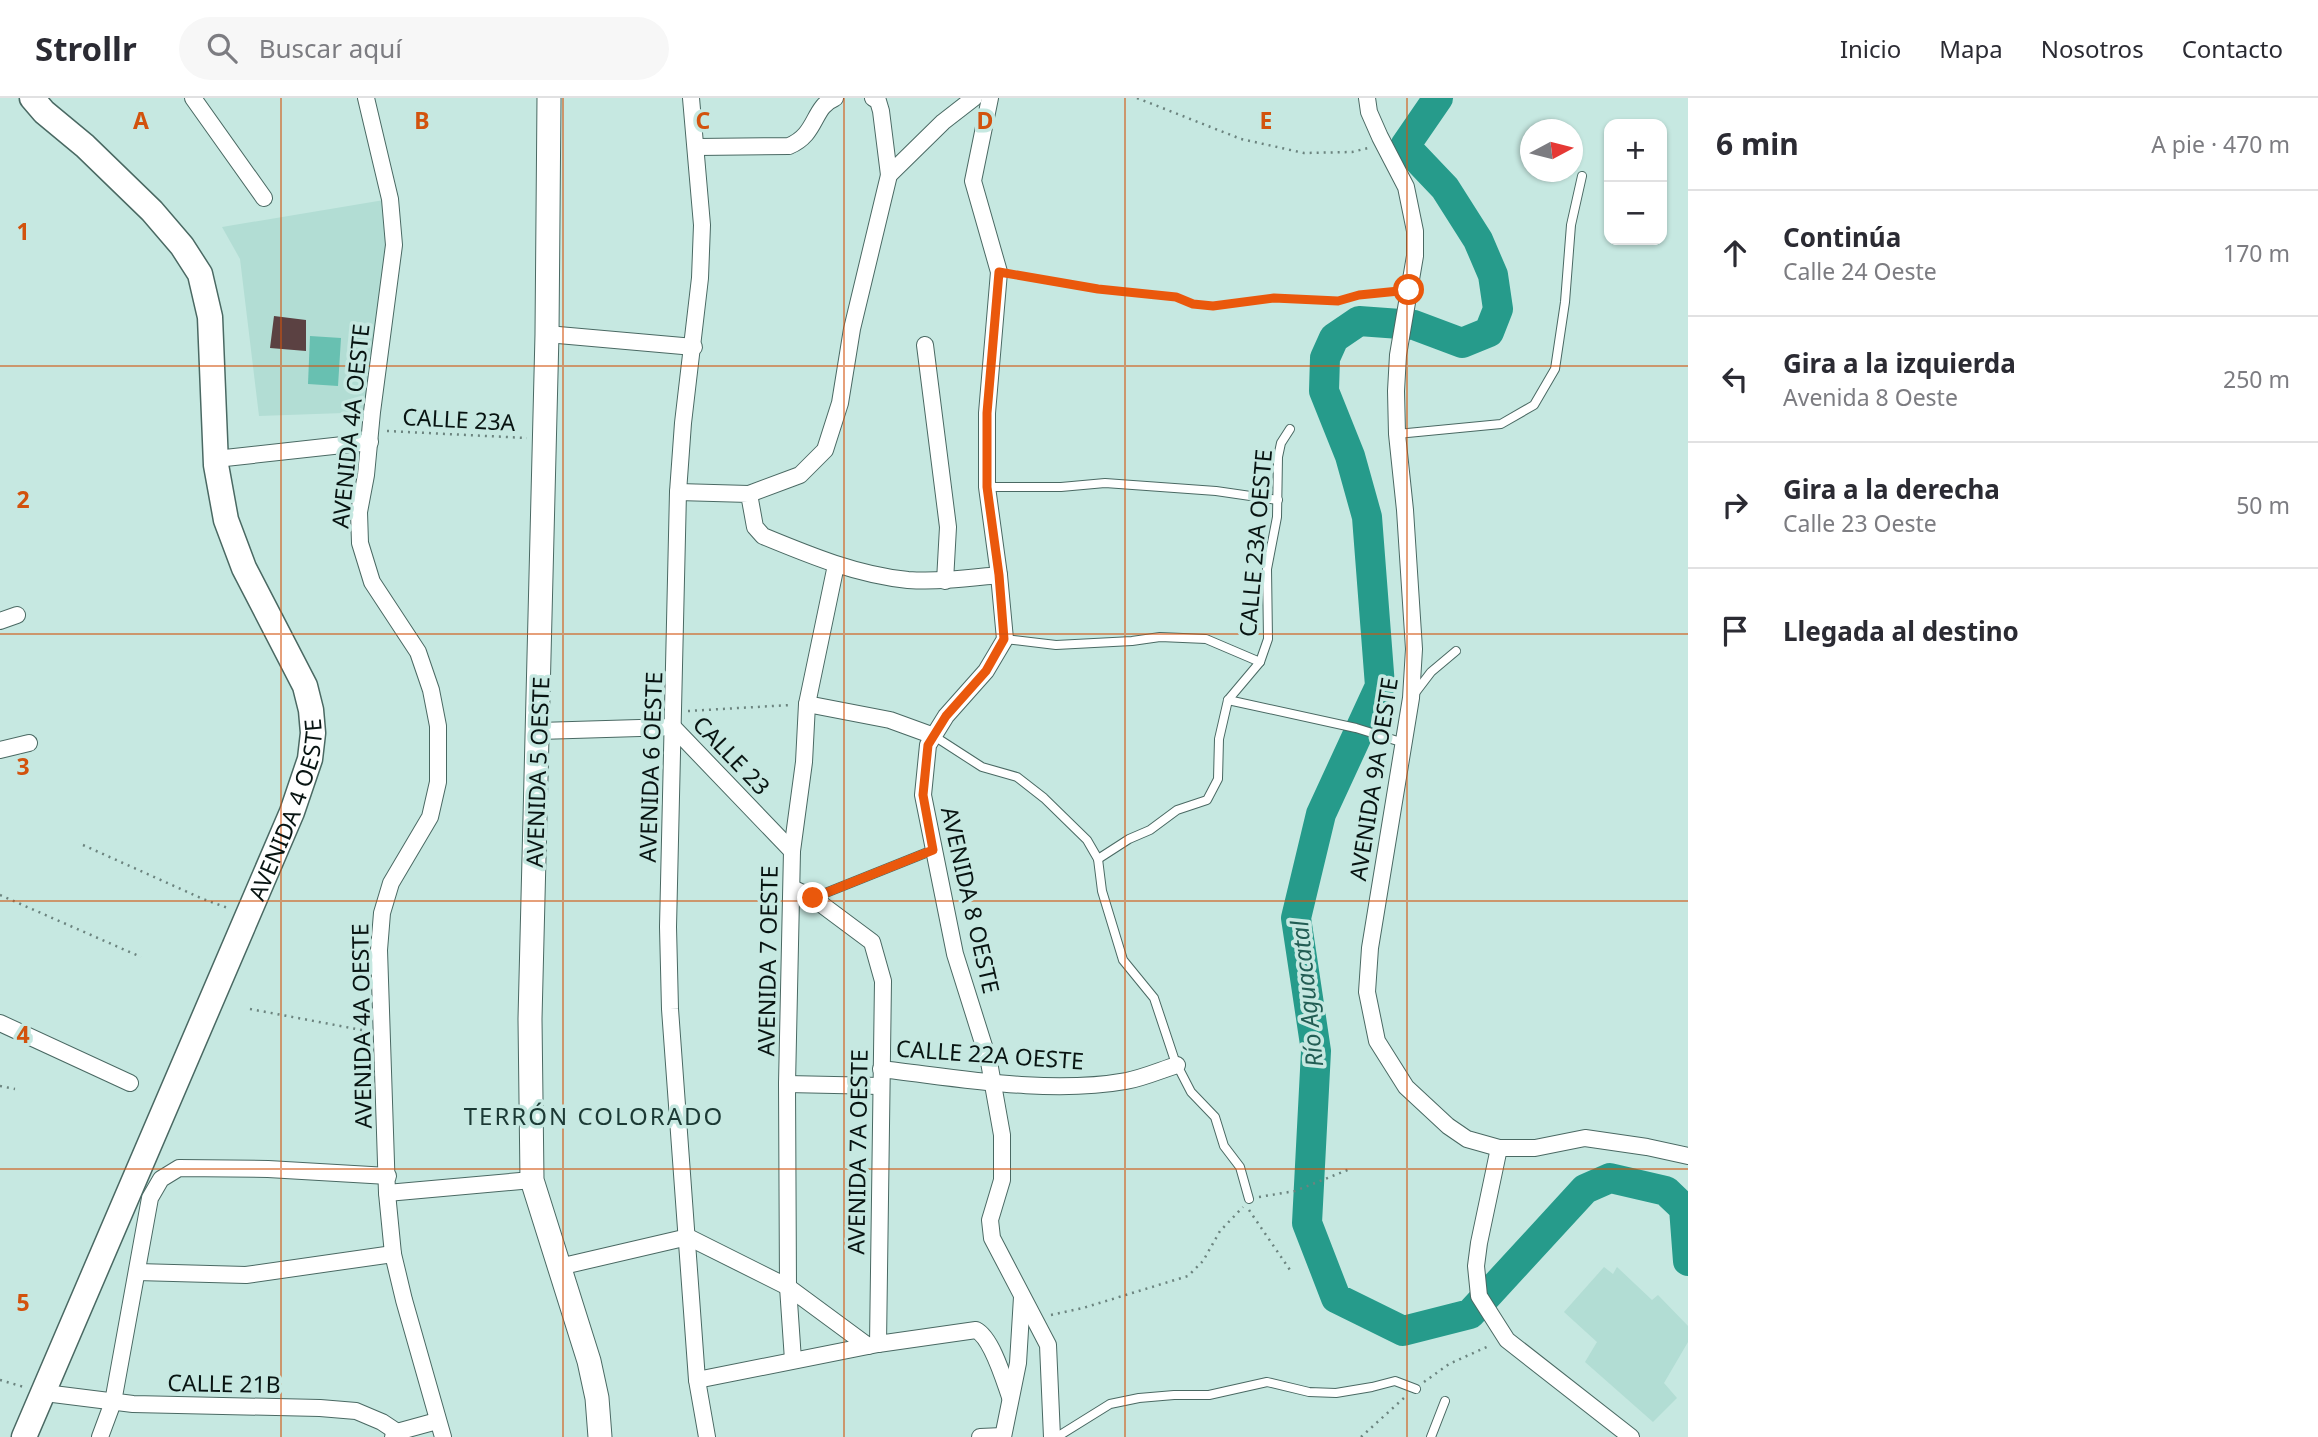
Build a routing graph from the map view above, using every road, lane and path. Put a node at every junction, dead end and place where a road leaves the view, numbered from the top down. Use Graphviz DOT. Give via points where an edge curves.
graph roads {
  1 [pos="32,98"];
  2 [pos="193,98"];
  3 [pos="366,98"];
  4 [pos="549,98"];
  5 [pos="691,98"];
  6 [pos="835,98"];
  7 [pos="873,98"];
  8 [pos="974,98"];
  9 [pos="990,98"];
  10 [pos="1137,98"];
  11 [pos="1367,98"];
  12 [pos="1380,137"];
  13 [pos="697,147"];
  14 [pos="889,175"];
  15 [pos="1581,182"];
  16 [pos="264,198"];
  17 [pos="999,272"];
  18 [pos="1409,290"];
  19 [pos="547,334"];
  20 [pos="925,345"];
  21 [pos="694,347"];
  22 [pos="1290,429"];
  23 [pos="1397,434"];
  24 [pos="371,436"];
  25 [pos="544,439"];
  26 [pos="216,459"];
  27 [pos="987,487"];
  28 [pos="678,492"];
  29 [pos="749,495"];
  30 [pos="1278,500"];
  31 [pos="836,565"];
  32 [pos="999,575"];
  33 [pos="945,581"];
  34 [pos="17,615"];
  35 [pos="0,621"];
  36 [pos="1004,639"];
  37 [pos="1456,650"];
  38 [pos="1260,662"];
  39 [pos="1411,698"];
  40 [pos="1228,700"];
  41 [pos="807,704"];
  42 [pos="674,719"];
  43 [pos="539,731"];
  44 [pos="934,736"];
  45 [pos="1400,742"];
  46 [pos="29,743"];
  47 [pos="0,751"];
  48 [pos="83,845"];
  49 [pos="933,850"];
  50 [pos="792,851"];
  51 [pos="1098,859"];
  52 [pos="792,888"];
  53 [pos="0,895"];
  54 [pos="813,898"];
  55 [pos="248,914"];
  56 [pos="141,957"];
  57 [pos="250,1009"];
  58 [pos="0,1023"];
  59 [pos="383,1034"];
  60 [pos="1177,1065"];
  61 [pos="881,1069"];
  62 [pos="994,1082"];
  63 [pos="130,1083"];
  64 [pos="787,1084"];
  65 [pos="0,1086"];
  66 [pos="881,1086"];
  67 [pos="15,1089"];
  68 [pos="1499,1148"];
  69 [pos="1688,1156"];
  70 [pos="1350,1169"];
  71 [pos="388,1176"];
  72 [pos="532,1180"];
  73 [pos="387,1193"];
  74 [pos="1249,1199"];
  75 [pos="688,1237"];
  76 [pos="393,1254"];
  77 [pos="559,1267"];
  78 [pos="1290,1270"];
  79 [pos="137,1272"];
  80 [pos="788,1287"];
  81 [pos="1022,1295"];
  82 [pos="1034,1318"];
  83 [pos="1503,1334"];
  84 [pos="873,1345"];
  85 [pos="793,1360"];
  86 [pos="697,1380"];
  87 [pos="1416,1389"];
  88 [pos="45,1393"];
  89 [pos="1010,1397"];
  90 [pos="1445,1401"];
  91 [pos="113,1402"];
  92 [pos="437,1421"];
  93 [pos="395,1435"];
  94 [pos="1003,1436"];
  95 [pos="24,1437"];
  96 [pos="100,1437"];
  97 [pos="443,1437"];
  98 [pos="600,1437"];
  99 [pos="707,1437"];
  100 [pos="980,1437"];
  101 [pos="1052,1437"];
  102 [pos="1057,1437"];
  103 [pos="1361,1437"];
  104 [pos="1432,1437"];
  105 [pos="1631,1437"];
  1 -- 26 [label="main road, AVENIDA 4 OESTE" via="152,211 200,275 210,317"];
  2 -- 16 [label="street"];
  3 -- 24 [label="street, AVENIDA 4A OESTE" via="390,199 394,245"];
  4 -- 19 [label="street, AVENIDA 5 OESTE"];
  5 -- 13 [label="street, AVENIDA 6 OESTE"];
  6 -- 13 [label="street" via="821,108 801,141 789,146"];
  7 -- 14 [label="street" via="881,111"];
  8 -- 14 [label="street"];
  9 -- 17 [label="street" via="973,181"];
  10 -- 12 [label="path" via="1241,139 1304,153 1366,150"];
  11 -- 12 [label="street, AVENIDA 9A OESTE"];
  12 -- 18 [label="street, AVENIDA 9A OESTE" via="1406,187 1415,231"];
  13 -- 21 [label="street, AVENIDA 6 OESTE" via="702,225"];
  14 -- 29 [label="street" via="852,329 840,403 825,450 800,475"];
  15 -- 23 [label="lane" via="1571,225 1555,369 1534,405 1501,424"];
  17 -- 18 [label="path" via="1213,306 1274,298 1338,301"];
  17 -- 27 [label="street" via="987,413"];
  18 -- 23 [label="street, AVENIDA 9A OESTE" via="1398,355"];
  19 -- 21 [label="street"];
  19 -- 25 [label="street, AVENIDA 5 OESTE"];
  20 -- 33 [label="street" via="948,527"];
  21 -- 28 [label="street, AVENIDA 6 OESTE"];
  22 -- 30 [label="lane, CALLE 23A OESTE" via="1278,457"];
  23 -- 39 [label="street, AVENIDA 9A OESTE" via="1414,649"];
  24 -- 25 [label="path, CALLE 23A"];
  24 -- 26 [label="street"];
  24 -- 59 [label="street, AVENIDA 4A OESTE" via="359,512 360,543 372,582 418,652 438,726 438,782 430,817 391,883 382,913"];
  25 -- 43 [label="street, AVENIDA 5 OESTE"];
  26 -- 55 [label="main road, AVENIDA 4 OESTE" via="233,541 305,686 313,722 307,771"];
  27 -- 30 [label="lane" via="1105,482"];
  27 -- 32 [label="street"];
  28 -- 29 [label="street"];
  28 -- 42 [label="street, AVENIDA 6 OESTE"];
  29 -- 31 [label="street" via="755,527 763,536"];
  30 -- 38 [label="lane, CALLE 23A OESTE" via="1267,569 1269,639"];
  31 -- 33 [label="street" via="905,580"];
  31 -- 41 [label="street, AVENIDA 7 OESTE"];
  32 -- 33 [label="street"];
  32 -- 36 [label="street"];
  34 -- 35 [label="street"];
  36 -- 38 [label="lane" via="1056,645 1160,637 1206,639"];
  36 -- 44 [label="street, AVENIDA 8 OESTE" via="986,671"];
  37 -- 39 [label="lane"];
  38 -- 40 [label="lane"];
  39 -- 45 [label="street, AVENIDA 9A OESTE"];
  40 -- 45 [label="lane"];
  40 -- 51 [label="lane" via="1219,739 1218,779 1207,800 1177,810 1150,831"];
  41 -- 42 [label="path, CALLE 23"];
  41 -- 44 [label="street" via="890,720"];
  41 -- 50 [label="street, AVENIDA 7 OESTE"];
  42 -- 43 [label="street, CALLE 23"];
  42 -- 50 [label="street, CALLE 23"];
  42 -- 75 [label="street, AVENIDA 6 OESTE" via="670,1009"];
  43 -- 72 [label="street, AVENIDA 5 OESTE" via="530,1019"];
  44 -- 49 [label="street, AVENIDA 8 OESTE" via="928,745 923,795"];
  44 -- 51 [label="lane" via="982,767 1017,777 1087,840"];
  45 -- 68 [label="street, AVENIDA 9A OESTE" via="1370,948 1367,992 1377,1041 1406,1087 1448,1126 1467,1139"];
  46 -- 47 [label="street"];
  48 -- 55 [label="path" via="203,899"];
  49 -- 54 [label="lane"];
  49 -- 62 [label="street, AVENIDA 8 OESTE" via="955,954"];
  50 -- 52 [label="street, AVENIDA 7 OESTE"];
  51 -- 60 [label="lane" via="1102,891 1123,960 1154,998"];
  52 -- 54 [label="street"];
  52 -- 64 [label="street, AVENIDA 7 OESTE"];
  53 -- 56 [label="path"];
  54 -- 61 [label="street, AVENIDA 7A OESTE" via="872,942 883,981"];
  55 -- 88 [label="main road, AVENIDA 4 OESTE"];
  57 -- 59 [label="path"];
  58 -- 63 [label="street"];
  59 -- 71 [label="street, AVENIDA 4A OESTE"];
  60 -- 62 [label="street, CALLE 22A OESTE" via="1129,1081 1101,1084"];
  60 -- 74 [label="lane" via="1191,1092 1215,1117 1224,1146 1240,1167"];
  61 -- 62 [label="street, CALLE 22A OESTE"];
  61 -- 66 [label="street, AVENIDA 7A OESTE"];
  62 -- 81 [label="street, AVENIDA 8 OESTE" via="1002,1135 1002,1180 990,1220 992,1238"];
  64 -- 66 [label="street"];
  64 -- 80 [label="street, AVENIDA 7 OESTE"];
  65 -- 67 [label="path"];
  66 -- 84 [label="street, AVENIDA 7A OESTE"];
  68 -- 69 [label="street, AVENIDA 9A OESTE" via="1535,1148 1586,1138"];
  68 -- 83 [label="street" via="1476,1266 1479,1296"];
  70 -- 74 [label="path" via="1295,1191"];
  71 -- 73 [label="street, AVENIDA 4A OESTE"];
  71 -- 79 [label="street" via="179,1168 160,1179 150,1198"];
  72 -- 73 [label="street"];
  72 -- 77 [label="street, AVENIDA 5 OESTE"];
  73 -- 76 [label="street, AVENIDA 4A OESTE"];
  75 -- 77 [label="street"];
  75 -- 80 [label="street"];
  75 -- 86 [label="street, AVENIDA 6 OESTE"];
  76 -- 79 [label="street" via="246,1275"];
  76 -- 92 [label="street, AVENIDA 4A OESTE"];
  77 -- 98 [label="street, AVENIDA 5 OESTE" via="589,1360"];
  78 -- 82 [label="path" via="1245,1205 1188,1276"];
  79 -- 91 [label="street"];
  80 -- 84 [label="street"];
  80 -- 85 [label="street, AVENIDA 7 OESTE"];
  81 -- 82 [label="street"];
  81 -- 89 [label="street, AVENIDA 8 OESTE" via="1022,1331"];
  82 -- 101 [label="street" via="1048,1345"];
  83 -- 87 [label="path" via="1496,1343 1449,1364"];
  83 -- 105 [label="street"];
  84 -- 85 [label="street"];
  84 -- 89 [label="street" via="976,1330 995,1356"];
  85 -- 86 [label="street"];
  86 -- 99 [label="street, AVENIDA 6 OESTE"];
  87 -- 102 [label="lane" via="1395,1381 1336,1393 1267,1382 1209,1395 1139,1398 1110,1404"];
  87 -- 103 [label="path"];
  88 -- 91 [label="street, CALLE 21B"];
  88 -- 95 [label="main road, AVENIDA 4 OESTE"];
  89 -- 94 [label="street, AVENIDA 8 OESTE"];
  90 -- 104 [label="lane"];
  91 -- 93 [label="street, CALLE 21B" via="356,1411 382,1422"];
  91 -- 96 [label="street"];
  92 -- 93 [label="street"];
  92 -- 97 [label="street, AVENIDA 4A OESTE"];
  94 -- 100 [label="street"];
}
